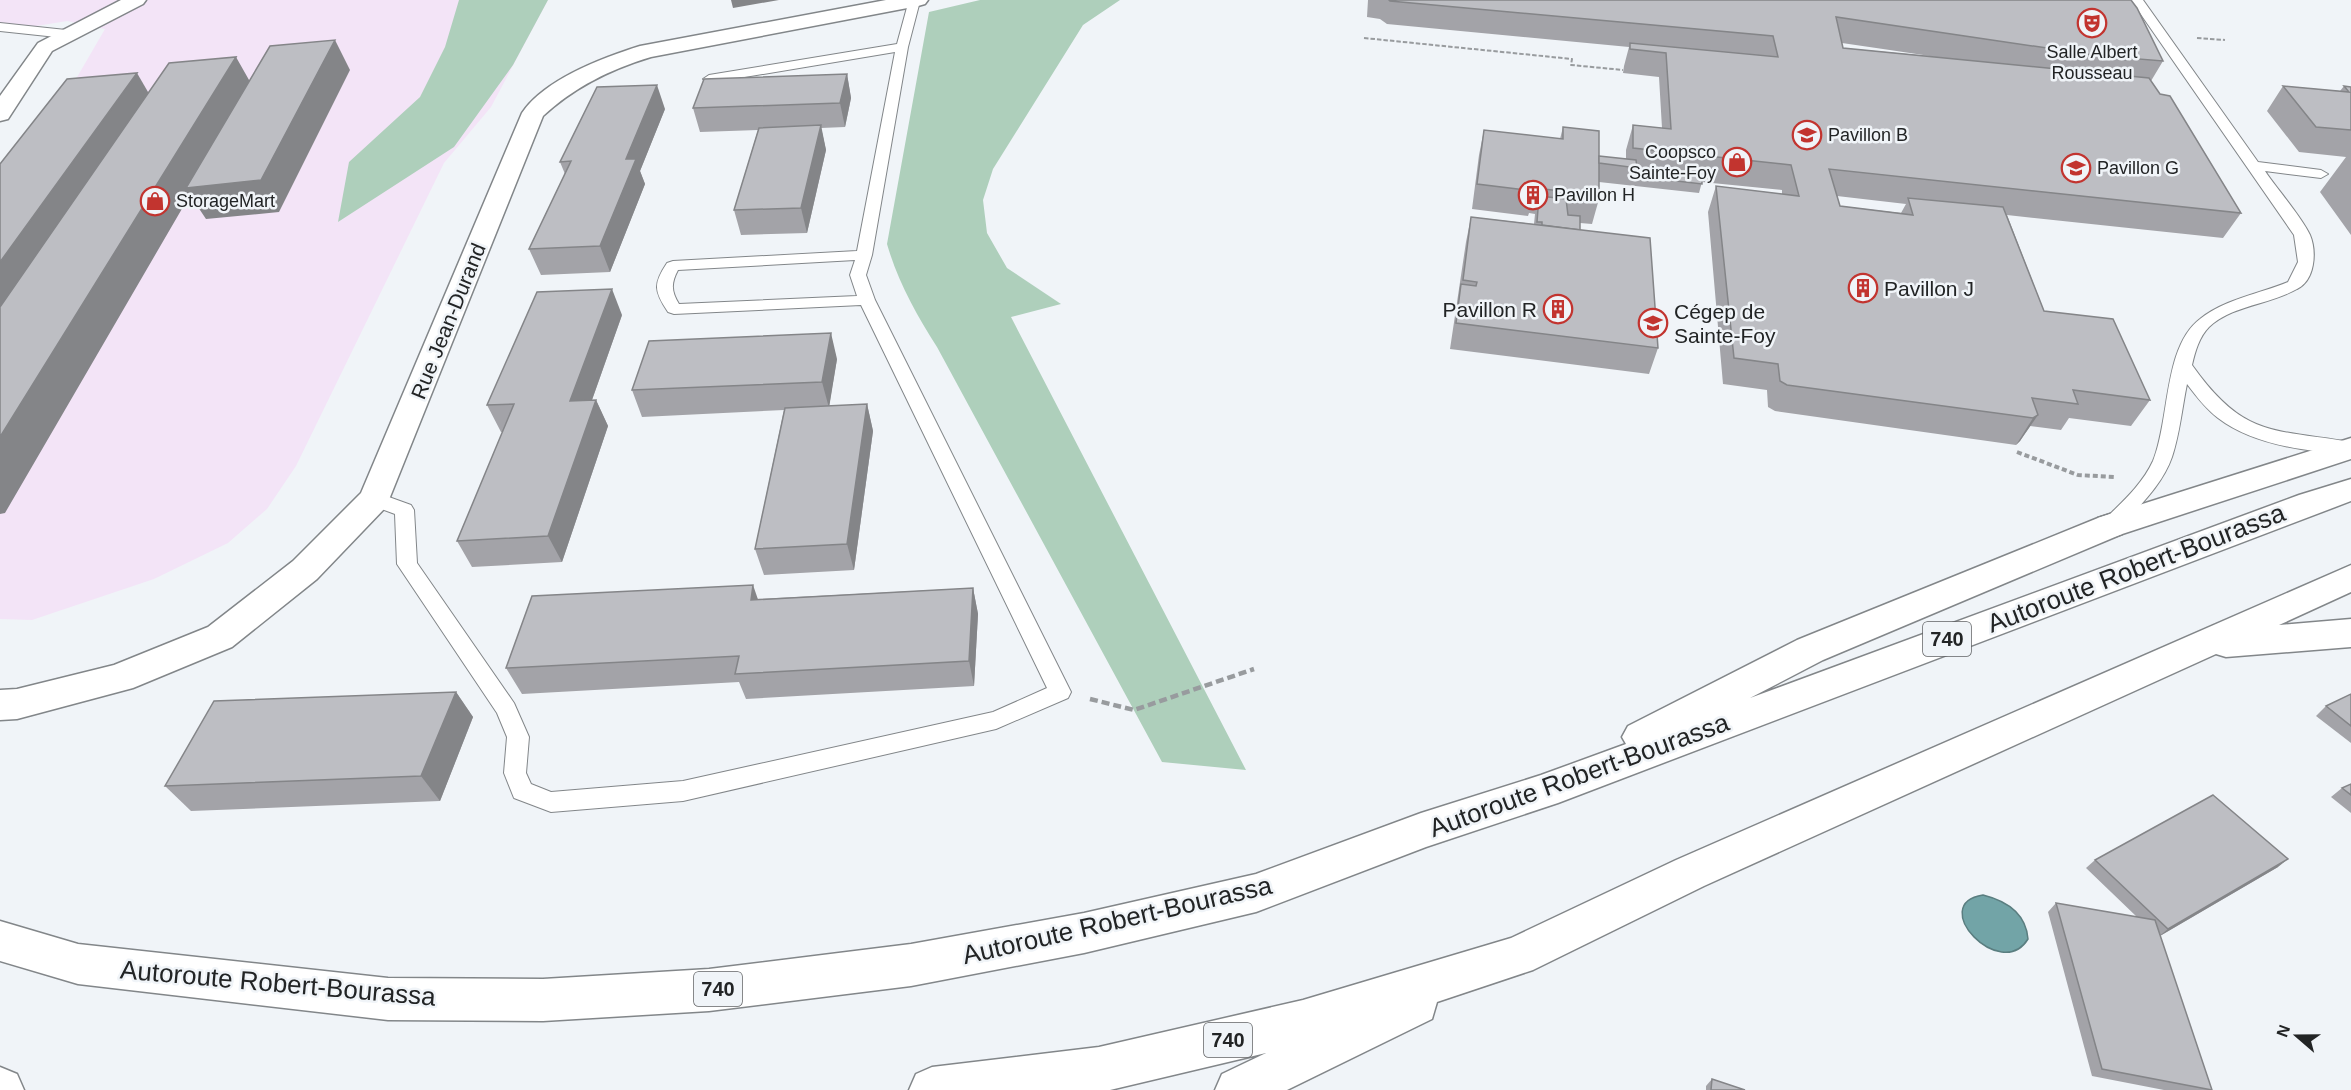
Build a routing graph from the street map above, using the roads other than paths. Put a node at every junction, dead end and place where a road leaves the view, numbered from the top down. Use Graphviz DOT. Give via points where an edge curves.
graph roads {
  1 [pos="136,0"];
  2 [pos="918,0"];
  3 [pos="2137,0"];
  4 [pos="914,1"];
  5 [pos="0,27"];
  6 [pos="66,34"];
  7 [pos="902,47"];
  8 [pos="709,79"];
  9 [pos="0,114"];
  10 [pos="2255,166"];
  11 [pos="2321,174"];
  12 [pos="864,255"];
  13 [pos="867,300"];
  14 [pos="2184,366"];
  15 [pos="2350,448"];
  16 [pos="2351,490"];
  17 [pos="375,499"];
  18 [pos="2110,526"];
  19 [pos="2351,578"];
  20 [pos="2351,633"];
  21 [pos="2203,645"];
  22 [pos="0,705"];
  23 [pos="1544,791"];
  24 [pos="0,941"];
  25 [pos="1518,956"];
  26 [pos="932,1090"];
  27 [pos="1238,1090"];
  1 -- 6 [label="main road"];
  2 -- 4 [label="main road, Rue Jean-Durand"];
  3 -- 10 [label="lane"];
  4 -- 7 [label="lane"];
  4 -- 17 [label="main road, Rue Jean-Durand" via="617,60 557,91 533,113"];
  5 -- 6 [label="lane"];
  6 -- 9 [label="main road" via="36,57"];
  7 -- 8 [label="lane"];
  7 -- 12 [label="lane"];
  10 -- 11 [label="lane"];
  10 -- 14 [label="lane" via="2302,235 2308,254 2305,266 2294,285 2220,311 2200,327 2190,343"];
  12 -- 13 [label="lane" via="858,274"];
  12 -- 13 [label="lane" via="673,266 663,282 664,296 674,309"];
  13 -- 17 [label="lane" via="1060,692 996,720 683,791 551,802 522,791 515,773 518,738 506,709 407,564 404,510"];
  14 -- 15 [label="lane" via="2211,403 2226,417 2250,429"];
  14 -- 18 [label="lane" via="2163,458 2152,480"];
  15 -- 18 [label="main road"];
  16 -- 23 [label="main road, Autoroute Robert-Bourassa / 740"];
  17 -- 22 [label="main road, Rue Jean-Durand" via="305,570 220,637 120,678"];
  18 -- 23 [label="main road" via="1810,650 1674,718"];
  19 -- 21 [label="main road, 740"];
  20 -- 21 [label="main road"];
  21 -- 25 [label="main road, 740" via="1689,873"];
  23 -- 24 [label="main road, Autoroute Robert-Bourassa / 740" via="1421,831 1256,893 1084,933 911,965 709,990 543,1000 388,999 78,964"];
  25 -- 26 [label="main road, 740" via="1303,1022 1110,1068"];
  25 -- 27 [label="main road"];
}
